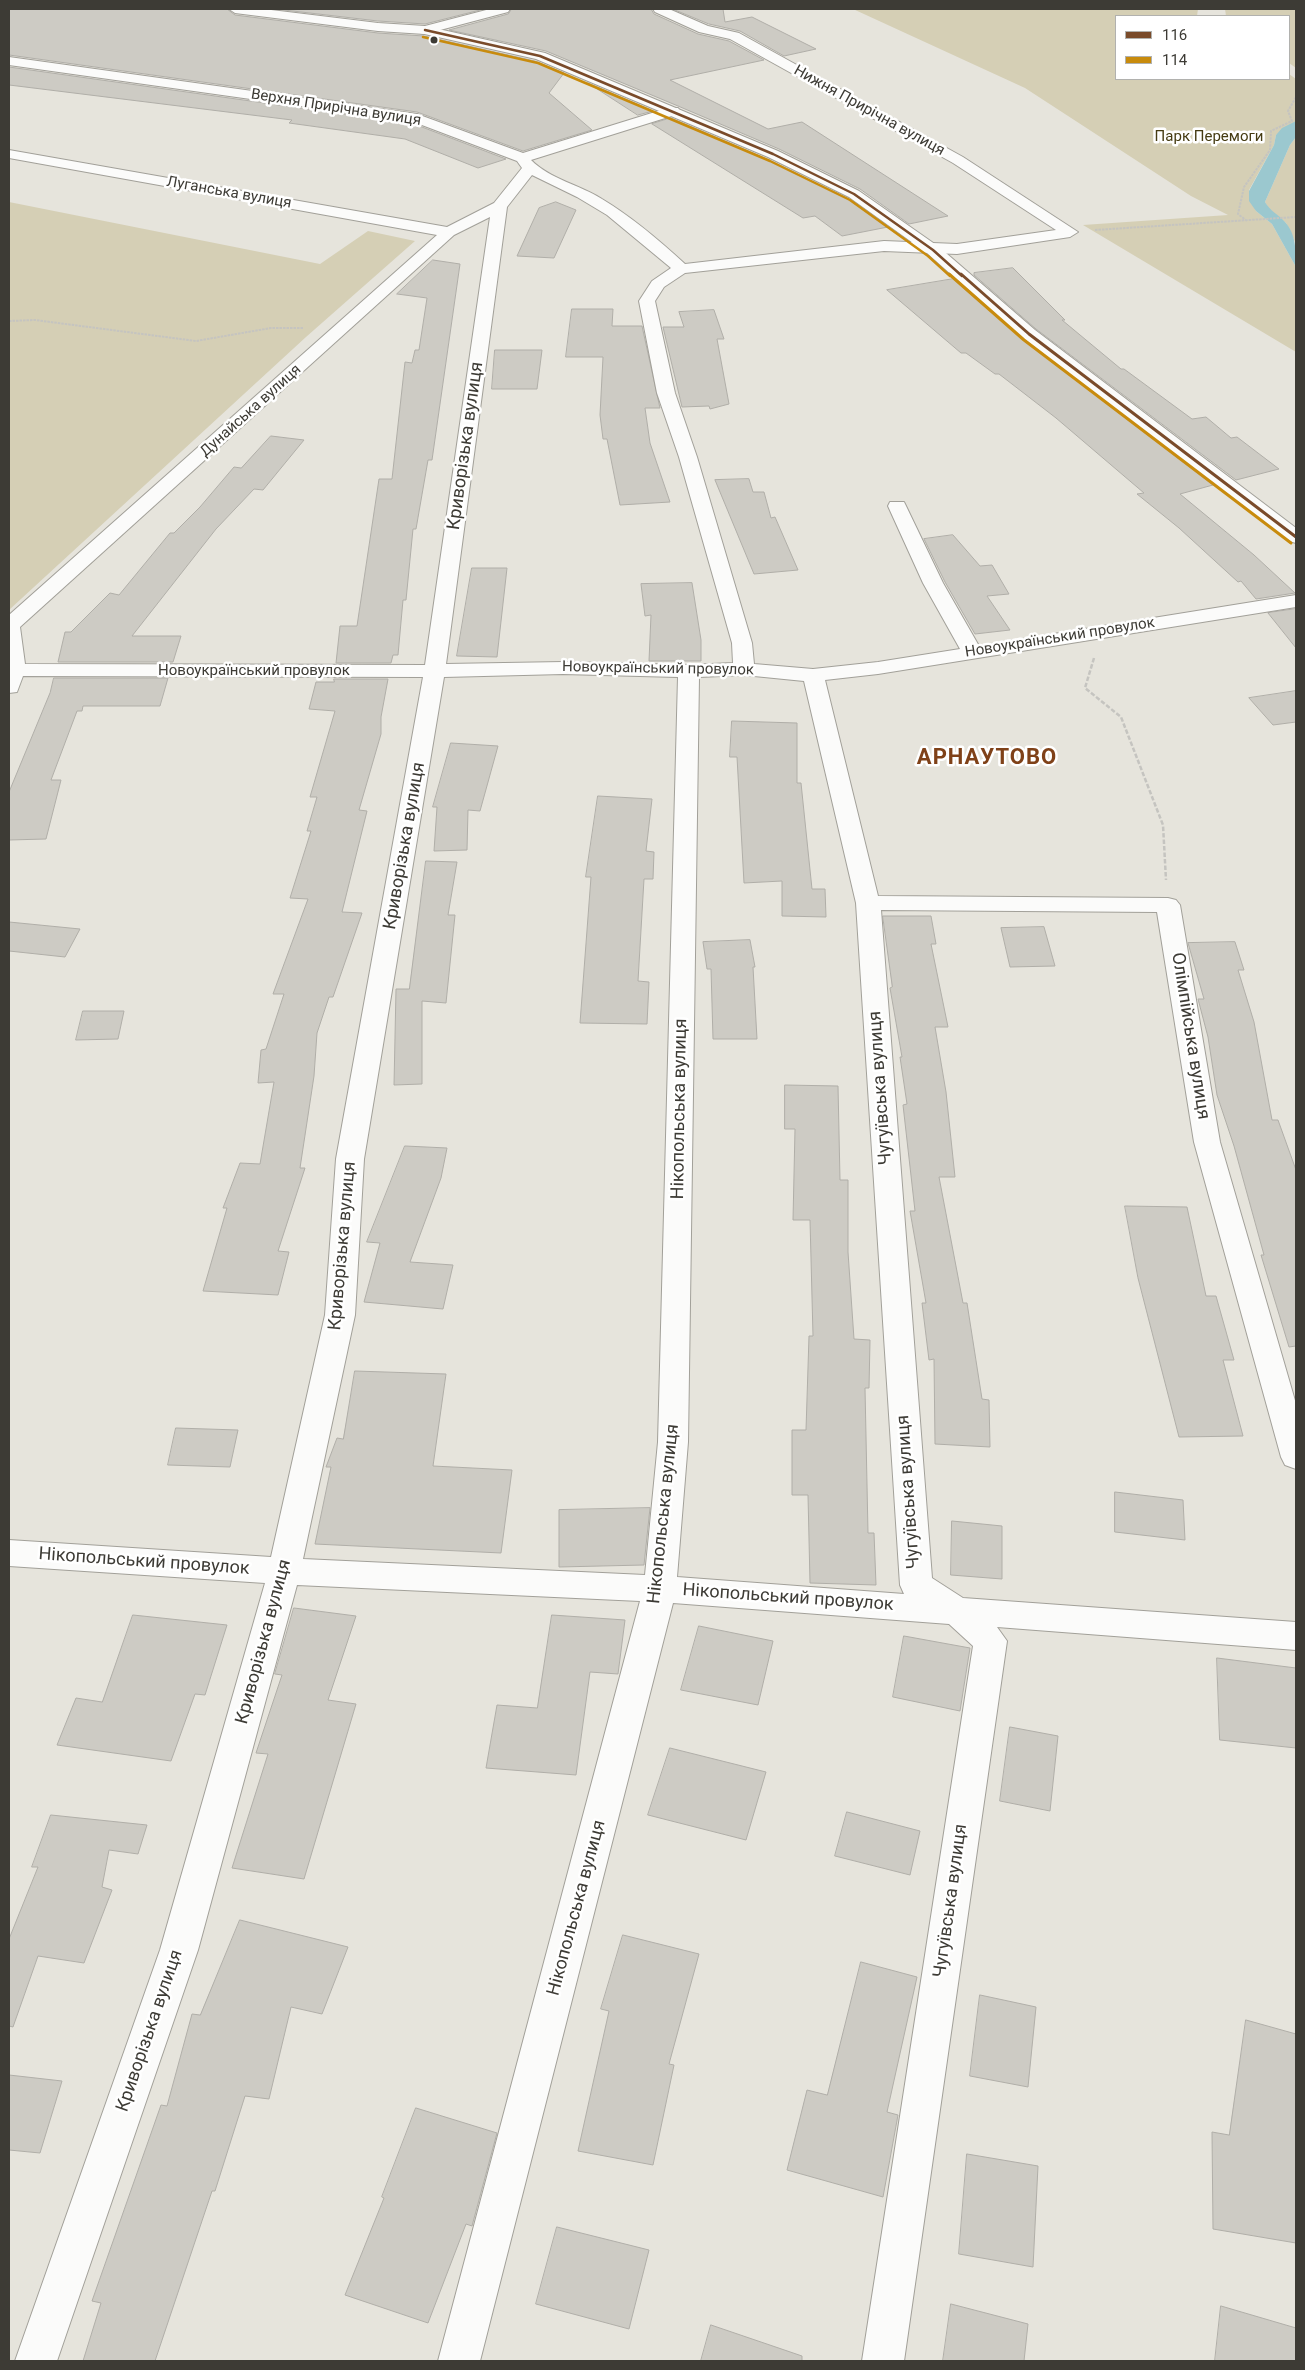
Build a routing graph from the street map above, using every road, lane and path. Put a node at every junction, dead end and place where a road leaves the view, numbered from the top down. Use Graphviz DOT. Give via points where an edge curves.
graph roads {
  1 [pos="236,9"];
  2 [pos="504,9"];
  3 [pos="659,9"];
  4 [pos="424,30"];
  5 [pos="9,61"];
  6 [pos="1296,97"];
  7 [pos="673,111"];
  8 [pos="9,154"];
  9 [pos="525,163"];
  10 [pos="499,206"];
  11 [pos="1296,217"];
  12 [pos="1248,221"];
  13 [pos="449,232"];
  14 [pos="1070,232"];
  15 [pos="933,250"];
  16 [pos="681,269"];
  17 [pos="9,321"];
  18 [pos="344,328"];
  19 [pos="897,506"];
  20 [pos="1296,537"];
  21 [pos="1296,600"];
  22 [pos="9,625"];
  23 [pos="1102,631"];
  24 [pos="973,653"];
  25 [pos="744,669"];
  26 [pos="435,671"];
  27 [pos="689,671"];
  28 [pos="813,675"];
  29 [pos="12,678"];
  30 [pos="868,903"];
  31 [pos="1168,905"];
  32 [pos="1296,1456"];
  33 [pos="9,1553"];
  34 [pos="284,1571"];
  35 [pos="660,1589"];
  36 [pos="957,1611"];
  37 [pos="1296,1636"];
  38 [pos="36,2361"];
  39 [pos="459,2361"];
  40 [pos="883,2361"];
  1 -- 4 [label="street"];
  2 -- 4 [label="street"];
  3 -- 14 [label="street, Нижня Прирічна вулиця" via="704,29 734,36 958,160"];
  4 -- 7 [label="street" via="540,56"];
  5 -- 9 [label="street, Верхня Прирічна вулиця" via="417,118"];
  6 -- 12 [label="path" via="1288,111 1292,121 1271,131 1270,150 1244,187 1238,214"];
  7 -- 9 [label="street"];
  7 -- 15 [label="street" via="773,154 854,194"];
  8 -- 13 [label="street, Луганська вулиця"];
  9 -- 10 [label="street"];
  9 -- 16 [label="street, Верхня Прирічна вулиця" via="586,194 637,229"];
  10 -- 13 [label="street, Дунайська вулиця"];
  10 -- 26 [label="street, Криворізька вулиця"];
  11 -- 12 [label="path"];
  12 -- 14 [label="path"];
  13 -- 18 [label="street, Дунайська вулиця"];
  14 -- 15 [label="street"];
  15 -- 16 [label="street" via="884,246"];
  15 -- 20 [label="street" via="1029,334"];
  16 -- 25 [label="street" via="658,284 647,301 666,393 742,643"];
  17 -- 18 [label="path" via="35,320 196,341 272,328"];
  18 -- 22 [label="street, Дунайська вулиця"];
  19 -- 24 [label="street" via="932,583"];
  21 -- 23 [label="street, Новоукраїнський провулок"];
  22 -- 29 [label="street"];
  23 -- 24 [label="street, Новоукраїнський провулок"];
  23 -- 31 [label="path" via="1085,688 1121,717 1163,825"];
  24 -- 28 [label="street, Новоукраїнський провулок"];
  25 -- 27 [label="street, Новоукраїнський провулок"];
  25 -- 28 [label="street, Новоукраїнський провулок"];
  26 -- 27 [label="street, Новоукраїнський провулок" via="563,668"];
  26 -- 29 [label="street, Новоукраїнський провулок"];
  26 -- 34 [label="street, Криворізька вулиця" via="350,1159 340,1315"];
  27 -- 35 [label="street, Нікопольська вулиця" via="673,1442"];
  28 -- 30 [label="street, Чугуївська вулиця"];
  30 -- 31 [label="street"];
  30 -- 36 [label="street, Чугуївська вулиця" via="916,1584"];
  31 -- 32 [label="street, Олімпійська вулиця" via="1207,1142"];
  33 -- 34 [label="street, Нікопольський провулок"];
  34 -- 35 [label="street, Нікопольський провулок"];
  34 -- 38 [label="street, Криворізька вулиця" via="179,1950"];
  35 -- 36 [label="street, Нікопольський провулок"];
  35 -- 39 [label="street, Нікопольська вулиця"];
  36 -- 37 [label="street, Нікопольський провулок"];
  36 -- 40 [label="street, Чугуївська вулиця" via="990,1641"];
}
